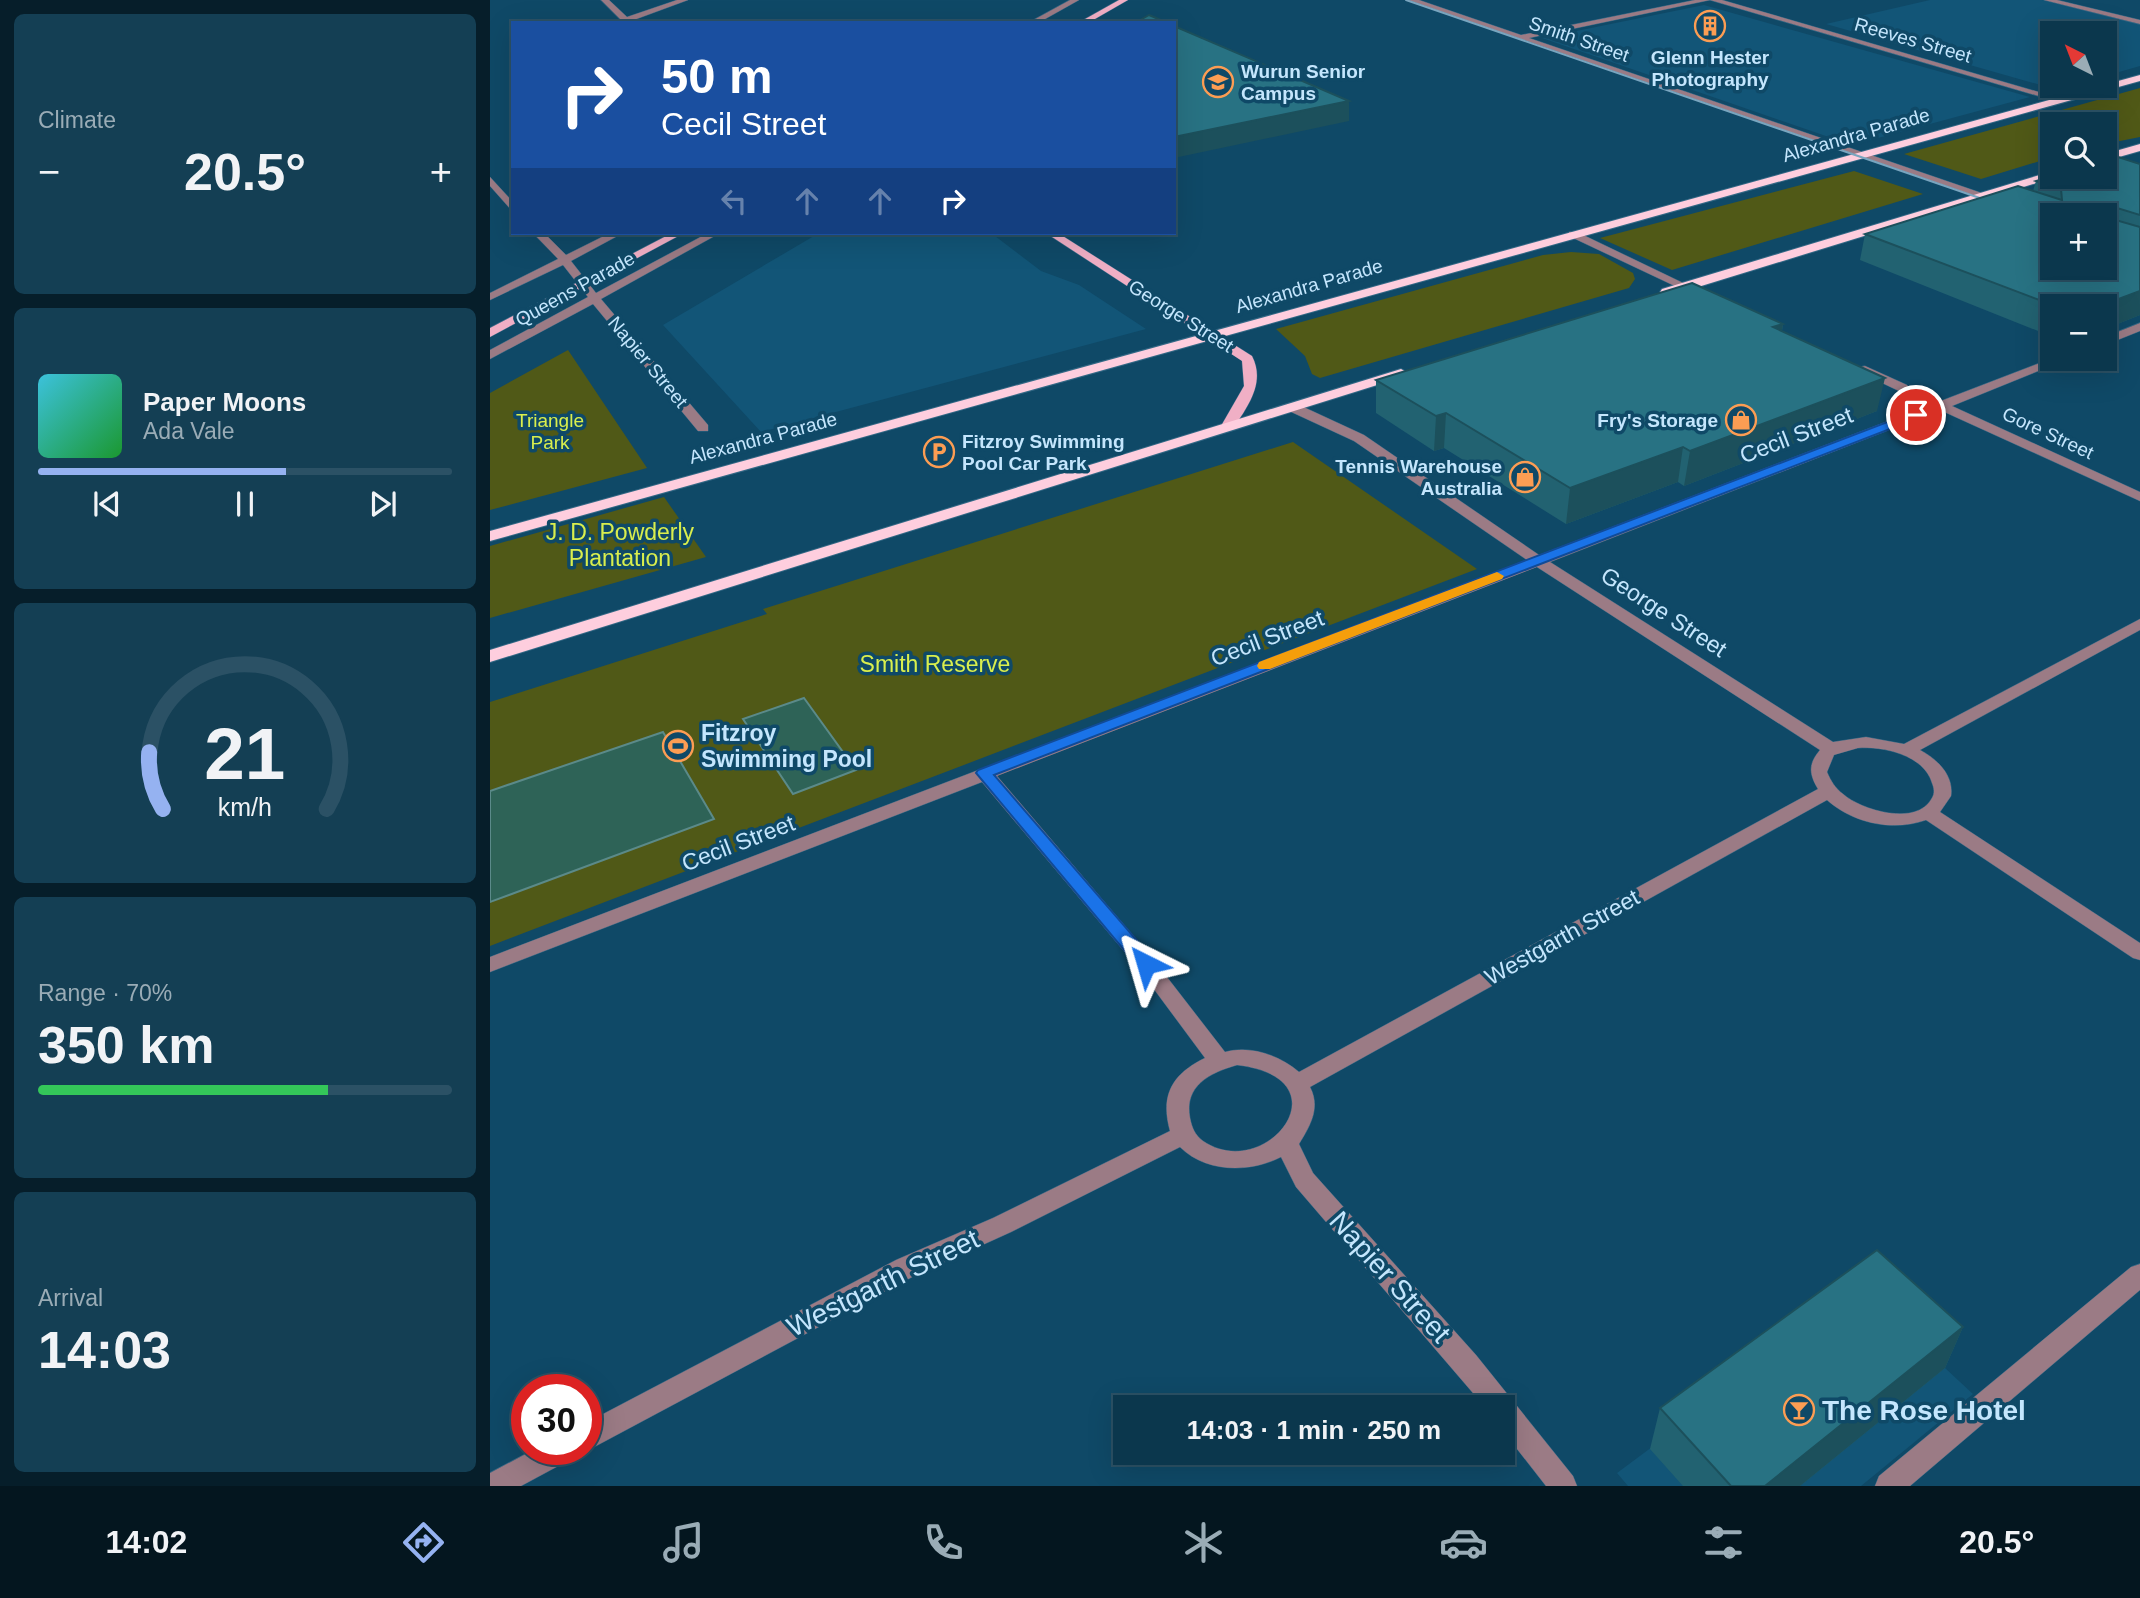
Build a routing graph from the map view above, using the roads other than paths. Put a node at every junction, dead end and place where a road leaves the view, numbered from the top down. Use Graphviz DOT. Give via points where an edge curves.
graph roads {
  1 [pos="605,0"];
  2 [pos="684,0"];
  3 [pos="1075,0"];
  4 [pos="1124,0"];
  5 [pos="1412,0"];
  6 [pos="1706,0"];
  7 [pos="1714,0"];
  8 [pos="2048,0"];
  9 [pos="1447,2"];
  10 [pos="1439,9"];
  11 [pos="627,21"];
  12 [pos="1035,21"];
  13 [pos="1086,21"];
  14 [pos="2140,22"];
  15 [pos="1520,37"];
  16 [pos="2140,78"];
  17 [pos="2062,100"];
  18 [pos="2140,147"];
  19 [pos="2117,154"];
  20 [pos="1864,155"];
  21 [pos="2040,178"];
  22 [pos="490,180"];
  23 [pos="1982,195"];
  24 [pos="2006,203"];
  25 [pos="511,206"];
  26 [pos="1573,234"];
  27 [pos="540,235"];
  28 [pos="614,235"];
  29 [pos="675,235"];
  30 [pos="711,235"];
  31 [pos="1054,235"];
  32 [pos="564,259"];
  33 [pos="584,283"];
  34 [pos="1684,286"];
  35 [pos="1657,295"];
  36 [pos="490,297"];
  37 [pos="595,298"];
  38 [pos="1712,299"];
  39 [pos="2140,327"];
  40 [pos="490,333"];
  41 [pos="1212,335"];
  42 [pos="2117,336"];
  43 [pos="490,355"];
  44 [pos="1855,365"];
  45 [pos="1417,368"];
  46 [pos="2040,368"];
  47 [pos="1903,387"];
  48 [pos="1941,406"];
  49 [pos="1292,407"];
  50 [pos="1228,426"];
  51 [pos="703,428"];
  52 [pos="2140,496"];
  53 [pos="490,536"];
  54 [pos="1537,560"];
  55 [pos="2140,624"];
  56 [pos="490,656"];
  57 [pos="1831,748"];
  58 [pos="1906,750"];
  59 [pos="984,773"];
  60 [pos="1828,792"];
  61 [pos="1928,813"];
  62 [pos="2140,953"];
  63 [pos="490,965"];
  64 [pos="1219,1060"];
  65 [pos="1297,1083"];
  66 [pos="1183,1135"];
  67 [pos="1286,1142"];
  68 [pos="2140,1275"];
  69 [pos="1491,1395"];
  70 [pos="1515,1425"];
  71 [pos="602,1429"];
  72 [pos="533,1465"];
  73 [pos="493,1486"];
  74 [pos="1563,1486"];
  75 [pos="1889,1486"];
  1 -- 11 [label="street"];
  2 -- 11 [label="street"];
  3 -- 12 [label="street"];
  4 -- 13 [label="main road"];
  5 -- 10 [label="street, Smith Street"];
  6 -- 15 [label="street"];
  7 -- 17 [label="street, Reeves Street"];
  8 -- 14 [label="street"];
  9 -- 10 [label="street"];
  10 -- 15 [label="street, Smith Street"];
  15 -- 20 [label="street, Smith Street"];
  16 -- 17 [label="highway, Alexandra Parade"];
  17 -- 20 [label="highway, Alexandra Parade"];
  18 -- 19 [label="highway"];
  20 -- 23 [label="street, Smith Street"];
  20 -- 26 [label="highway, Alexandra Parade"];
  21 -- 23 [label="highway"];
  22 -- 25 [label="street"];
  23 -- 24 [label="street, Smith Street"];
  23 -- 34 [label="highway"];
  26 -- 34 [label="street"];
  26 -- 41 [label="highway, Alexandra Parade"];
  27 -- 32 [label="street, Napier Street"];
  28 -- 32 [label="street, Queens Parade"];
  29 -- 33 [label="main road, Queens Parade"];
  30 -- 37 [label="street, Queens Parade"];
  31 -- 41 [label="main road, George Street"];
  32 -- 33 [label="street, Napier Street"];
  32 -- 36 [label="street, Queens Parade"];
  33 -- 37 [label="street, Napier Street"];
  33 -- 40 [label="main road, Queens Parade"];
  34 -- 35 [label="highway"];
  34 -- 38 [label="street"];
  37 -- 43 [label="street, Queens Parade"];
  37 -- 51 [label="street, Napier Street"];
  39 -- 42 [label="street"];
  41 -- 50 [label="main road, George Street" via="1244,356 1252,369 1249,392"];
  41 -- 53 [label="highway, Alexandra Parade"];
  44 -- 47 [label="street"];
  45 -- 49 [label="highway"];
  46 -- 48 [label="street, Cecil Street"];
  48 -- 52 [label="street, Gore Street"];
  48 -- 54 [label="street, Cecil Street"];
  49 -- 50 [label="highway"];
  49 -- 54 [label="street, George Street" via="1359,438"];
  50 -- 56 [label="highway"];
  54 -- 57 [label="street, George Street"];
  54 -- 59 [label="street, Cecil Street"];
  55 -- 58 [label="street"];
  57 -- 58 [label="street" via="1866,741"];
  57 -- 60 [label="street" via="1823,755 1818,772"];
  58 -- 61 [label="street" via="1929,764 1942,782 1944,793"];
  59 -- 63 [label="street, Cecil Street"];
  59 -- 64 [label="street" via="1146,964"];
  60 -- 61 [label="street" via="1849,807 1875,816 1913,818"];
  60 -- 65 [label="street, Westgarth Street"];
  61 -- 62 [label="street"];
  64 -- 65 [label="street" via="1255,1057 1287,1071"];
  64 -- 66 [label="street" via="1188,1079 1179,1093 1175,1107"];
  65 -- 67 [label="street" via="1303,1113"];
  66 -- 67 [label="street" via="1203,1151 1223,1158 1268,1153"];
  66 -- 71 [label="street, Westgarth Street" via="905,1268"];
  67 -- 69 [label="street, Napier Street" via="1304,1180"];
  68 -- 75 [label="street"];
  70 -- 74 [label="street, Napier Street"];
  72 -- 73 [label="street"];
}
